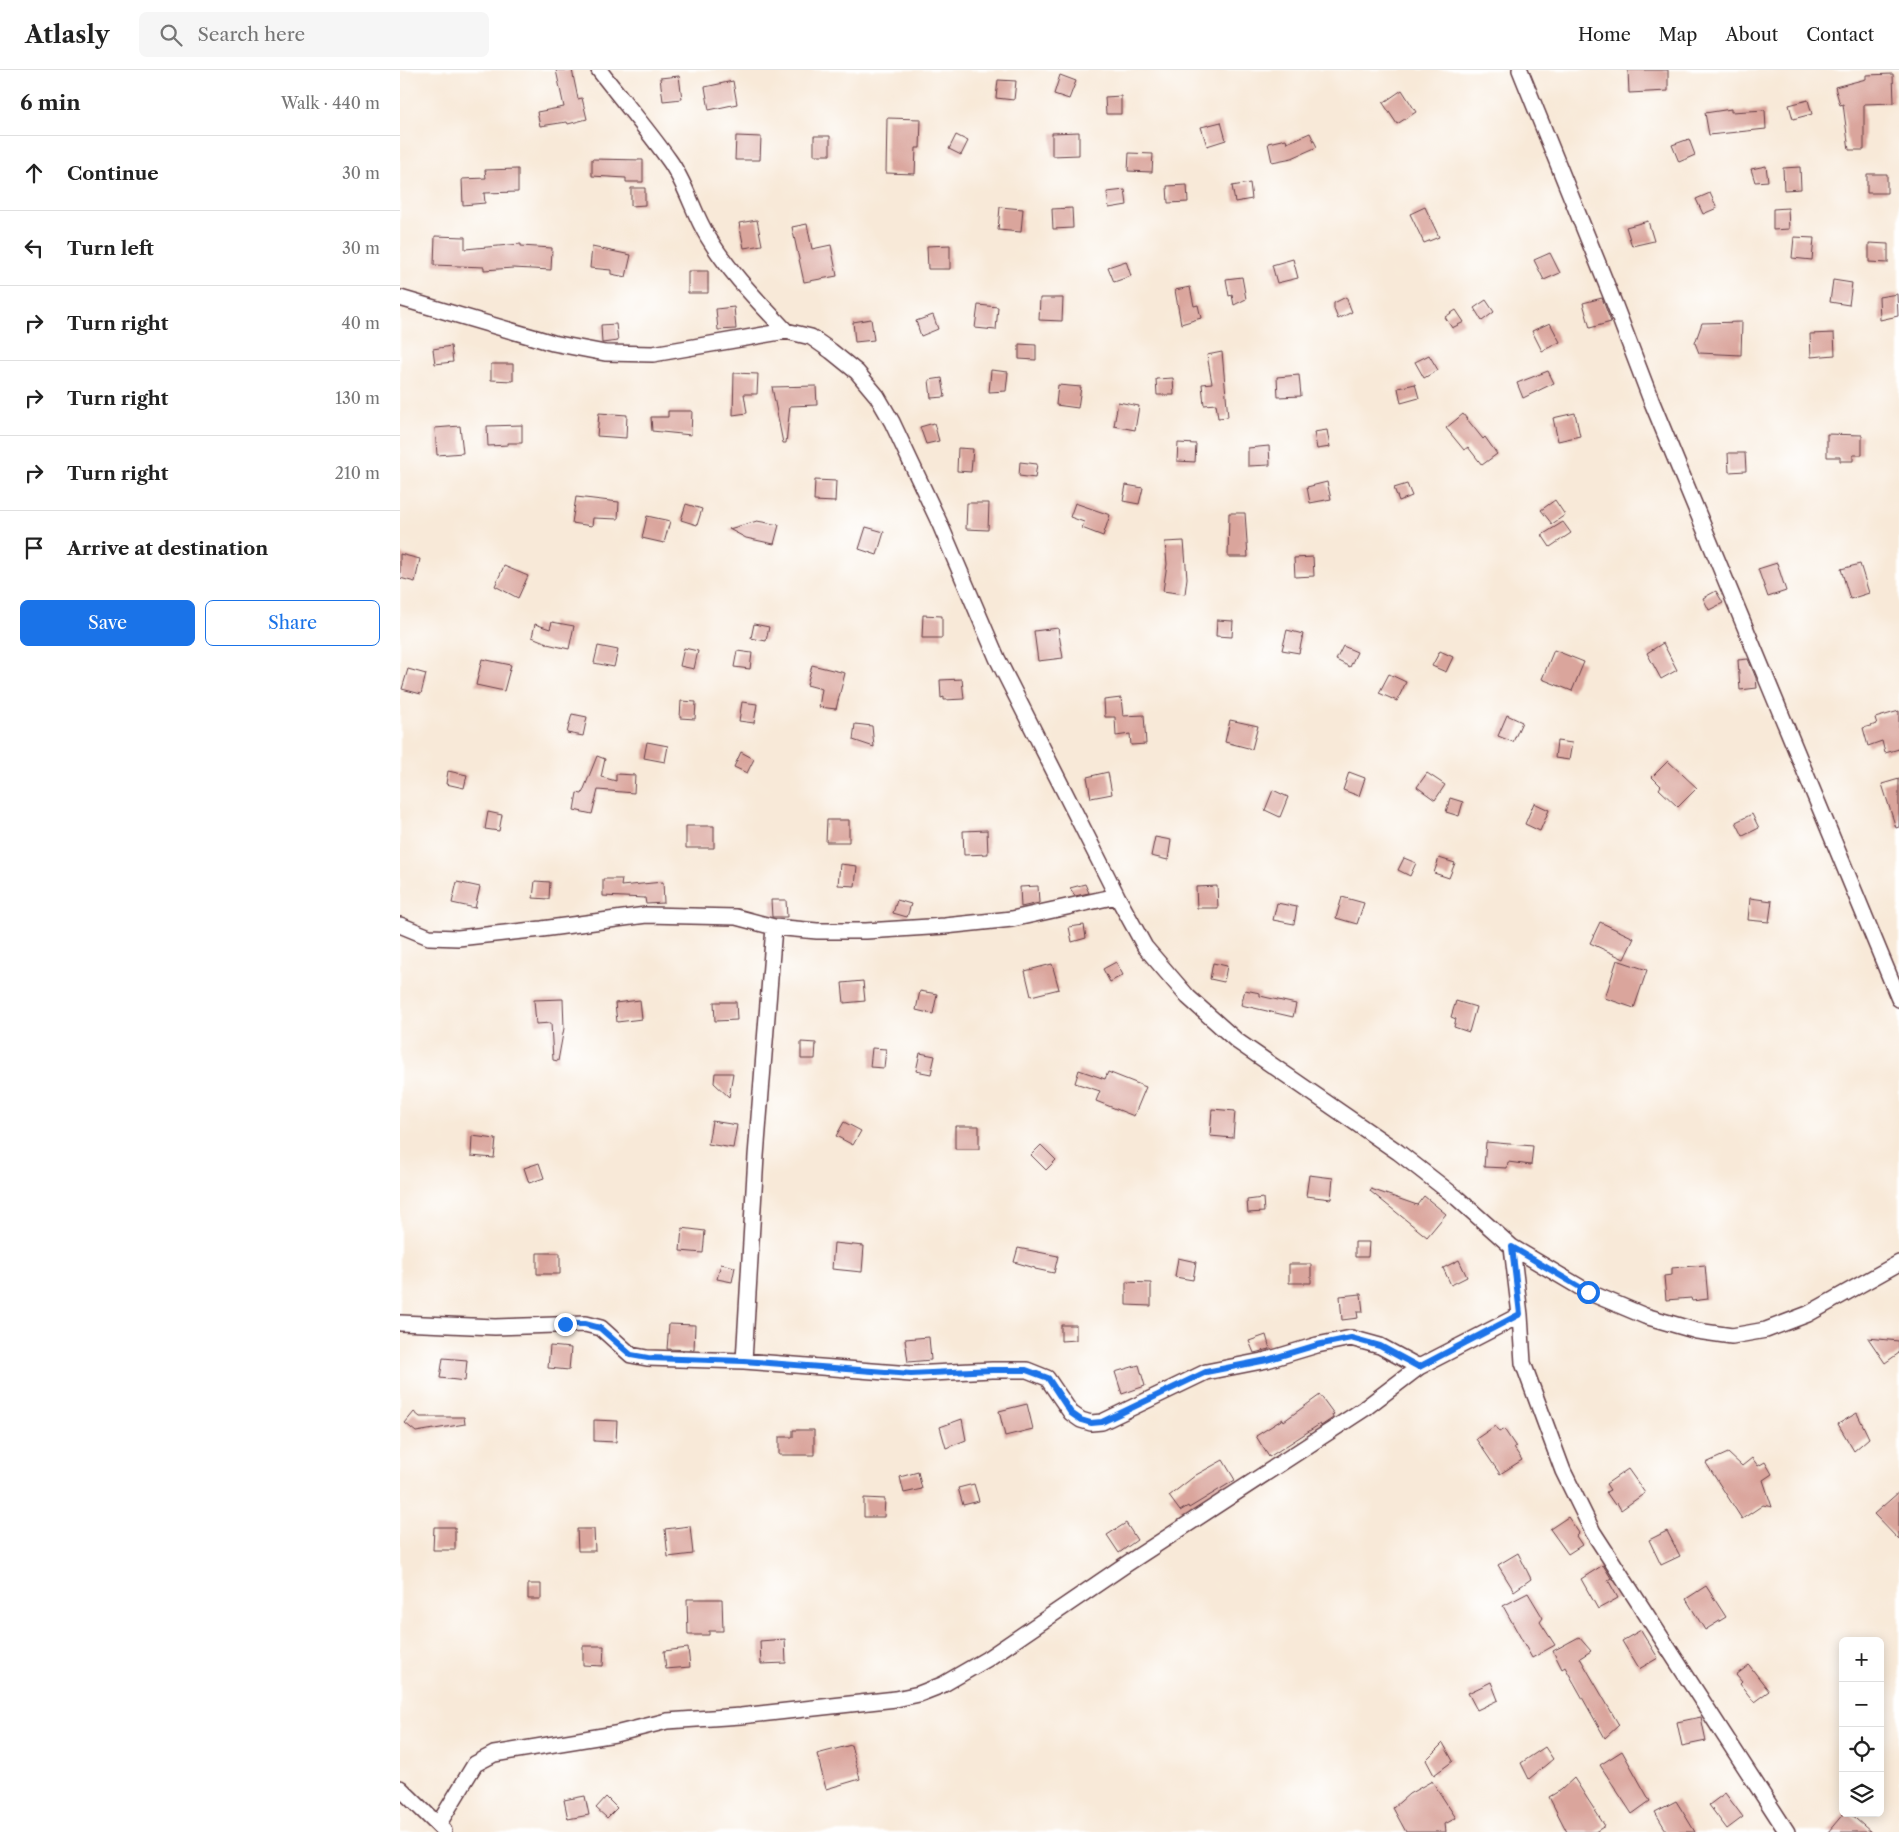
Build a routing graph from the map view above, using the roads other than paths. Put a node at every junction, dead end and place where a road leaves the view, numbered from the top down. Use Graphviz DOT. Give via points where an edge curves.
graph roads {
  1 [pos="599,70"];
  2 [pos="1520,70"];
  3 [pos="400,298"];
  4 [pos="786,331"];
  5 [pos="1117,896"];
  6 [pos="400,925"];
  7 [pos="774,927"];
  8 [pos="1899,999"];
  9 [pos="1512,1247"];
  10 [pos="1899,1263"];
  11 [pos="1520,1314"];
  12 [pos="400,1323"];
  13 [pos="744,1361"];
  14 [pos="1419,1367"];
  15 [pos="400,1788"];
  16 [pos="441,1828"];
  17 [pos="1786,1832"];
  1 -- 4 [label="street" via="670,160 708,237 733,273"];
  2 -- 8 [label="street" via="1651,400"];
  3 -- 4 [label="street" via="553,343 605,353 653,354"];
  4 -- 5 [label="street" via="811,337 831,351 857,372 877,396 939,522 997,658"];
  5 -- 7 [label="street" via="1012,919 945,926 817,932"];
  5 -- 9 [label="street" via="1146,947 1188,997 1209,1016 1237,1040 1398,1152"];
  6 -- 7 [label="street" via="429,937 458,938 646,915 736,917"];
  7 -- 13 [label="street"];
  9 -- 10 [label="street" via="1588,1292 1646,1316 1697,1331 1732,1336 1766,1330 1808,1314"];
  9 -- 11 [label="street"];
  11 -- 14 [label="street"];
  11 -- 17 [label="street" via="1523,1362 1563,1471 1593,1532"];
  12 -- 13 [label="street" via="495,1327 585,1324 600,1328 631,1355"];
  13 -- 14 [label="street" via="911,1374 1026,1370 1048,1378 1071,1413 1091,1423 1102,1422 1206,1372 1351,1338 1380,1346"];
  14 -- 16 [label="street" via="1364,1409 987,1659 942,1685 896,1699 667,1721 615,1734 494,1754 475,1764"];
  15 -- 16 [label="street"];
}
